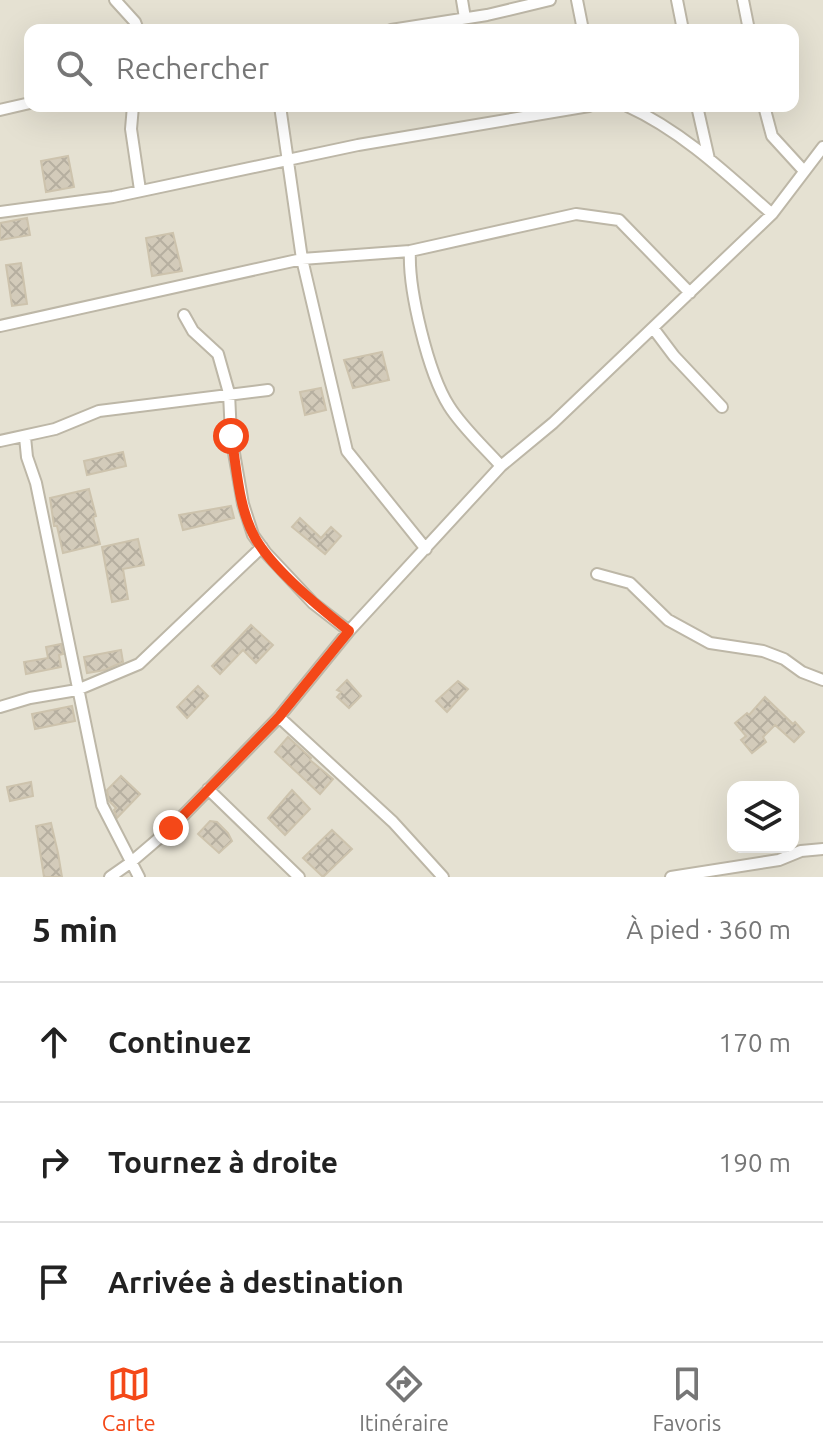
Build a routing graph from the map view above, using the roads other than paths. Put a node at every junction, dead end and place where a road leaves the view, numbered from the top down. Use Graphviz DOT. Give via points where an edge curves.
graph roads {
  1 [pos="115,0"];
  2 [pos="462,0"];
  3 [pos="550,0"];
  4 [pos="577,0"];
  5 [pos="677,0"];
  6 [pos="743,0"];
  7 [pos="465,18"];
  8 [pos="136,24"];
  9 [pos="428,24"];
  10 [pos="582,24"];
  11 [pos="682,24"];
  12 [pos="748,24"];
  13 [pos="24,104"];
  14 [pos="0,110"];
  15 [pos="132,112"];
  16 [pos="281,112"];
  17 [pos="555,112"];
  18 [pos="641,112"];
  19 [pos="698,112"];
  20 [pos="766,112"];
  21 [pos="823,147"];
  22 [pos="288,159"];
  23 [pos="709,159"];
  24 [pos="804,171"];
  25 [pos="140,190"];
  26 [pos="0,212"];
  27 [pos="772,214"];
  28 [pos="410,251"];
  29 [pos="302,259"];
  30 [pos="690,293"];
  31 [pos="184,315"];
  32 [pos="0,326"];
  33 [pos="653,328"];
  34 [pos="268,390"];
  35 [pos="229,393"];
  36 [pos="722,407"];
  37 [pos="25,437"];
  38 [pos="0,441"];
  39 [pos="501,466"];
  40 [pos="262,547"];
  41 [pos="426,549"];
  42 [pos="597,574"];
  43 [pos="349,631"];
  44 [pos="823,680"];
  45 [pos="77,690"];
  46 [pos="0,707"];
  47 [pos="279,717"];
  48 [pos="208,789"];
  49 [pos="823,849"];
  50 [pos="130,863"];
  51 [pos="110,877"];
  52 [pos="139,877"];
  53 [pos="299,877"];
  54 [pos="443,877"];
  55 [pos="671,877"];
  1 -- 8 [label="street"];
  2 -- 7 [label="street"];
  3 -- 7 [label="street"];
  4 -- 10 [label="street"];
  5 -- 11 [label="street"];
  6 -- 12 [label="street"];
  7 -- 9 [label="street"];
  13 -- 14 [label="street"];
  15 -- 25 [label="street"];
  16 -- 22 [label="street"];
  17 -- 22 [label="street"];
  18 -- 23 [label="street"];
  19 -- 23 [label="street"];
  20 -- 24 [label="street" via="772,136"];
  21 -- 24 [label="street"];
  22 -- 25 [label="street"];
  22 -- 29 [label="street"];
  23 -- 27 [label="street"];
  24 -- 27 [label="street"];
  25 -- 26 [label="street"];
  27 -- 30 [label="street"];
  28 -- 29 [label="street"];
  28 -- 30 [label="street" via="576,214 619,220"];
  28 -- 39 [label="street" via="419,322 439,385 449,407"];
  29 -- 32 [label="street"];
  29 -- 41 [label="street" via="347,451"];
  30 -- 33 [label="street"];
  31 -- 35 [label="street" via="193,331 216,350"];
  33 -- 36 [label="street"];
  33 -- 39 [label="street"];
  34 -- 35 [label="street"];
  35 -- 37 [label="street" via="99,411"];
  35 -- 40 [label="street" via="243,504"];
  37 -- 38 [label="street"];
  37 -- 45 [label="street"];
  39 -- 41 [label="street"];
  40 -- 43 [label="street" via="313,603"];
  40 -- 45 [label="street" via="139,664"];
  41 -- 43 [label="street"];
  42 -- 44 [label="street" via="630,583 668,620 701,639 763,651"];
  43 -- 47 [label="street"];
  45 -- 46 [label="street"];
  45 -- 50 [label="street" via="102,805"];
  47 -- 48 [label="street"];
  47 -- 54 [label="street" via="393,822"];
  48 -- 50 [label="street"];
  48 -- 53 [label="street"];
  49 -- 55 [label="street"];
  50 -- 51 [label="street"];
  50 -- 52 [label="street"];
}
